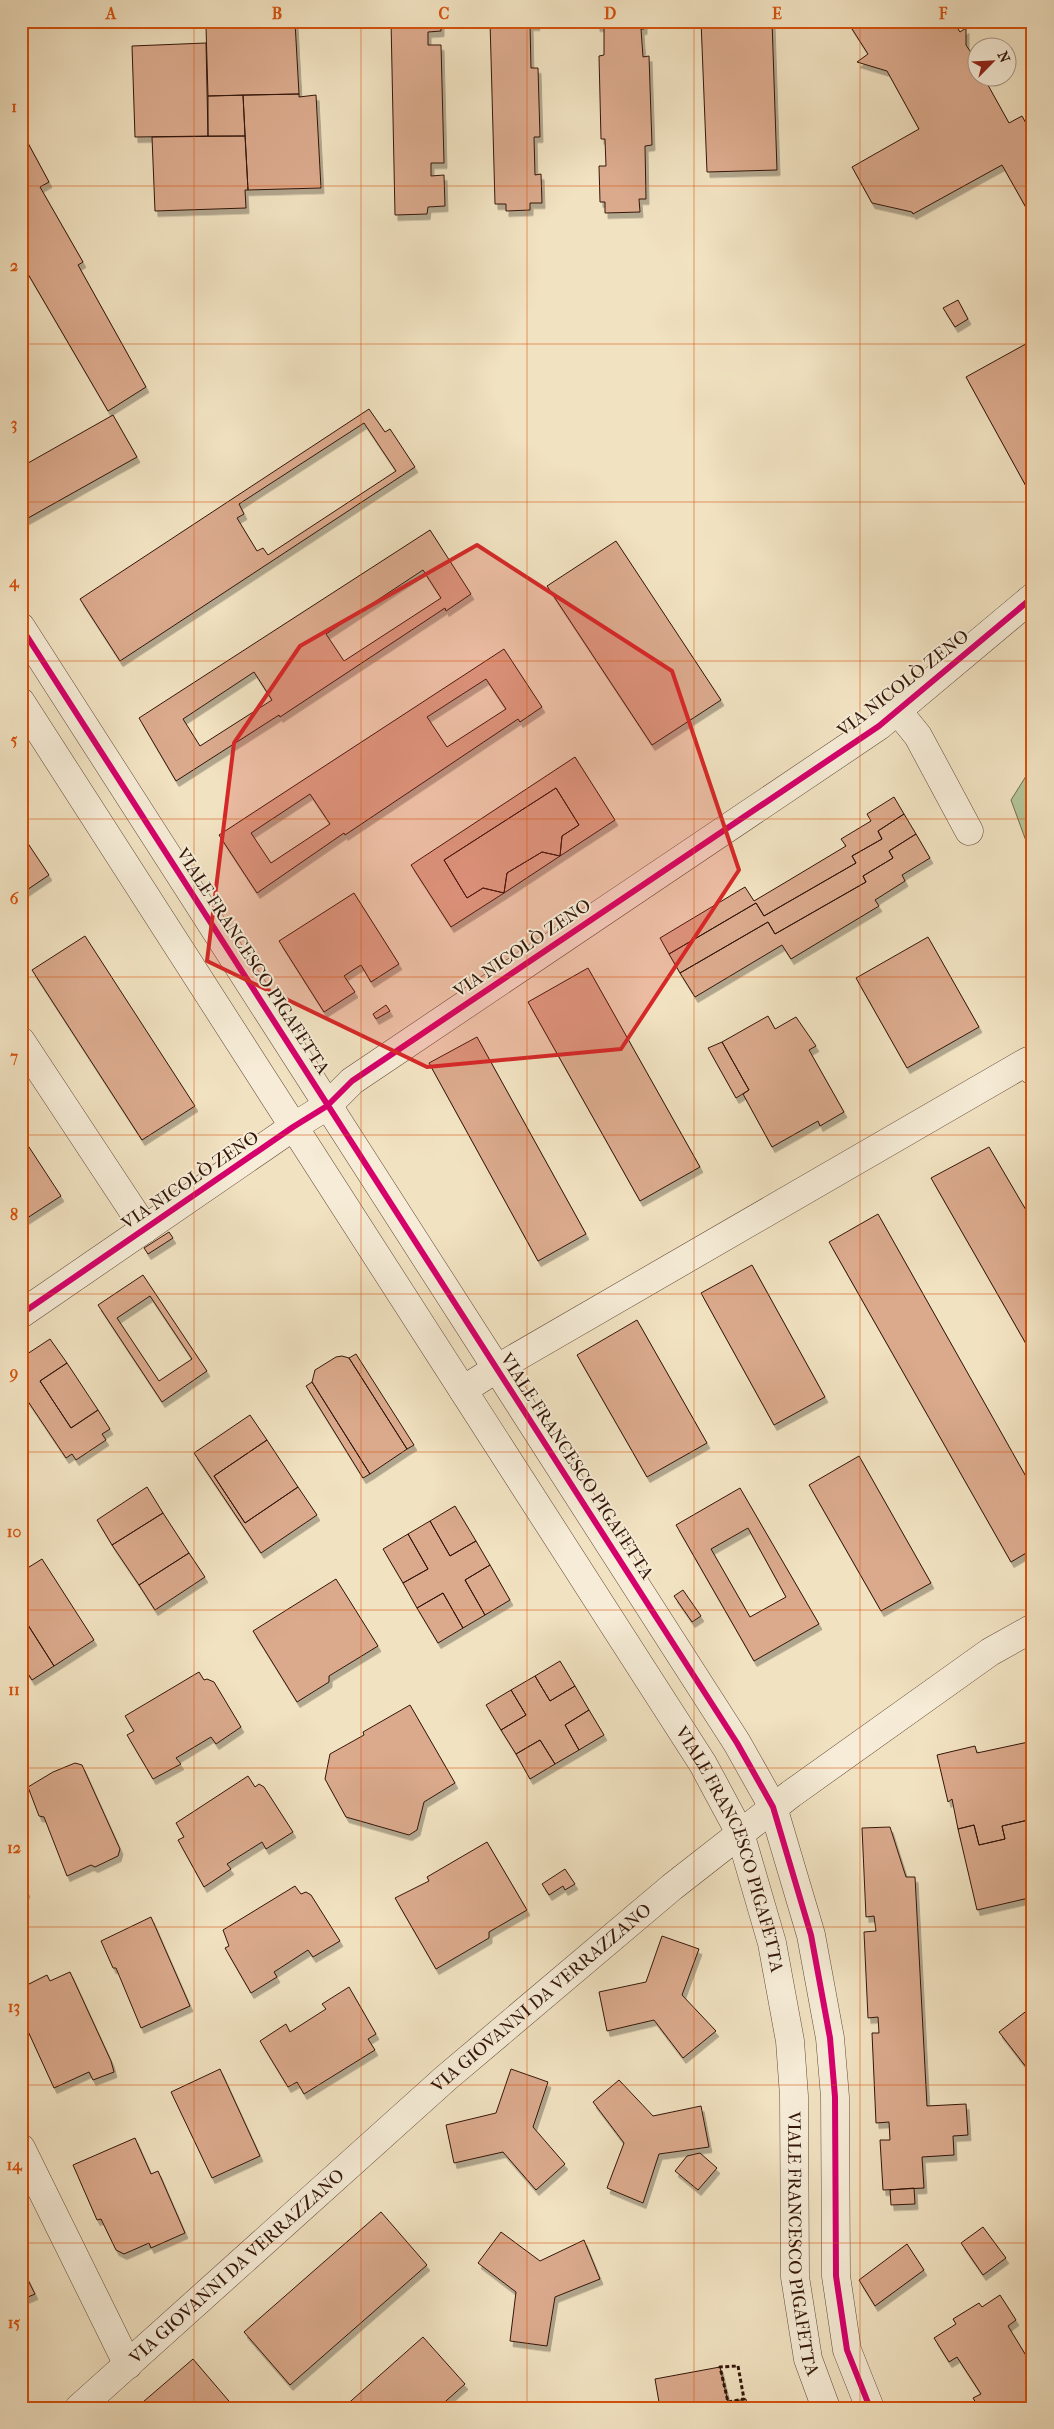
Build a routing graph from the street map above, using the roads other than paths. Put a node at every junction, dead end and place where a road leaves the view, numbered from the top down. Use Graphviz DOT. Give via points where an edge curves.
graph roads {
  1 [pos="1033,597"];
  2 [pos="21,627"];
  3 [pos="21,702"];
  4 [pos="897,710"];
  5 [pos="969,831"];
  6 [pos="21,1041"];
  7 [pos="1033,1070"];
  8 [pos="327,1106"];
  9 [pos="293,1127"];
  10 [pos="145,1229"];
  11 [pos="21,1314"];
  12 [pos="496,1368"];
  13 [pos="463,1390"];
  14 [pos="1033,1628"];
  15 [pos="773,1807"];
  16 [pos="740,1834"];
  17 [pos="21,2148"];
  18 [pos="128,2365"];
  19 [pos="79,2408"];
  20 [pos="826,2408"];
  21 [pos="870,2408"];
  1 -- 4 [label="street, VIA NICOLÒ ZENO"];
  2 -- 8 [label="street, VIALE FRANCESCO PIGAFETTA"];
  3 -- 9 [label="street, VIALE FRANCESCO PIGAFETTA"];
  4 -- 5 [label="street" via="918,736"];
  4 -- 8 [label="street, VIA NICOLÒ ZENO" via="352,1081"];
  6 -- 10 [label="street"];
  7 -- 12 [label="street" via="1028,1061"];
  8 -- 9 [label="street, VIA NICOLÒ ZENO"];
  8 -- 12 [label="street, VIALE FRANCESCO PIGAFETTA"];
  9 -- 10 [label="street, VIA NICOLÒ ZENO"];
  9 -- 13 [label="street, VIALE FRANCESCO PIGAFETTA"];
  10 -- 11 [label="street, VIA NICOLÒ ZENO"];
  12 -- 13 [label="street"];
  12 -- 15 [label="street, VIALE FRANCESCO PIGAFETTA" via="737,1743"];
  13 -- 16 [label="street, VIALE FRANCESCO PIGAFETTA" via="703,1764"];
  14 -- 15 [label="street, VIA GIOVANNI DA VERRAZZANO" via="990,1652"];
  15 -- 16 [label="street, VIA GIOVANNI DA VERRAZZANO"];
  15 -- 21 [label="street, VIALE FRANCESCO PIGAFETTA" via="811,1935 830,2038 835,2097 836,2276 848,2350"];
  16 -- 18 [label="street, VIA GIOVANNI DA VERRAZZANO" via="672,1887 446,2078"];
  16 -- 20 [label="street, VIALE FRANCESCO PIGAFETTA" via="772,1943 790,2041 794,2096 795,2277 808,2359"];
  17 -- 18 [label="street"];
  18 -- 19 [label="street, VIA GIOVANNI DA VERRAZZANO"];
}
